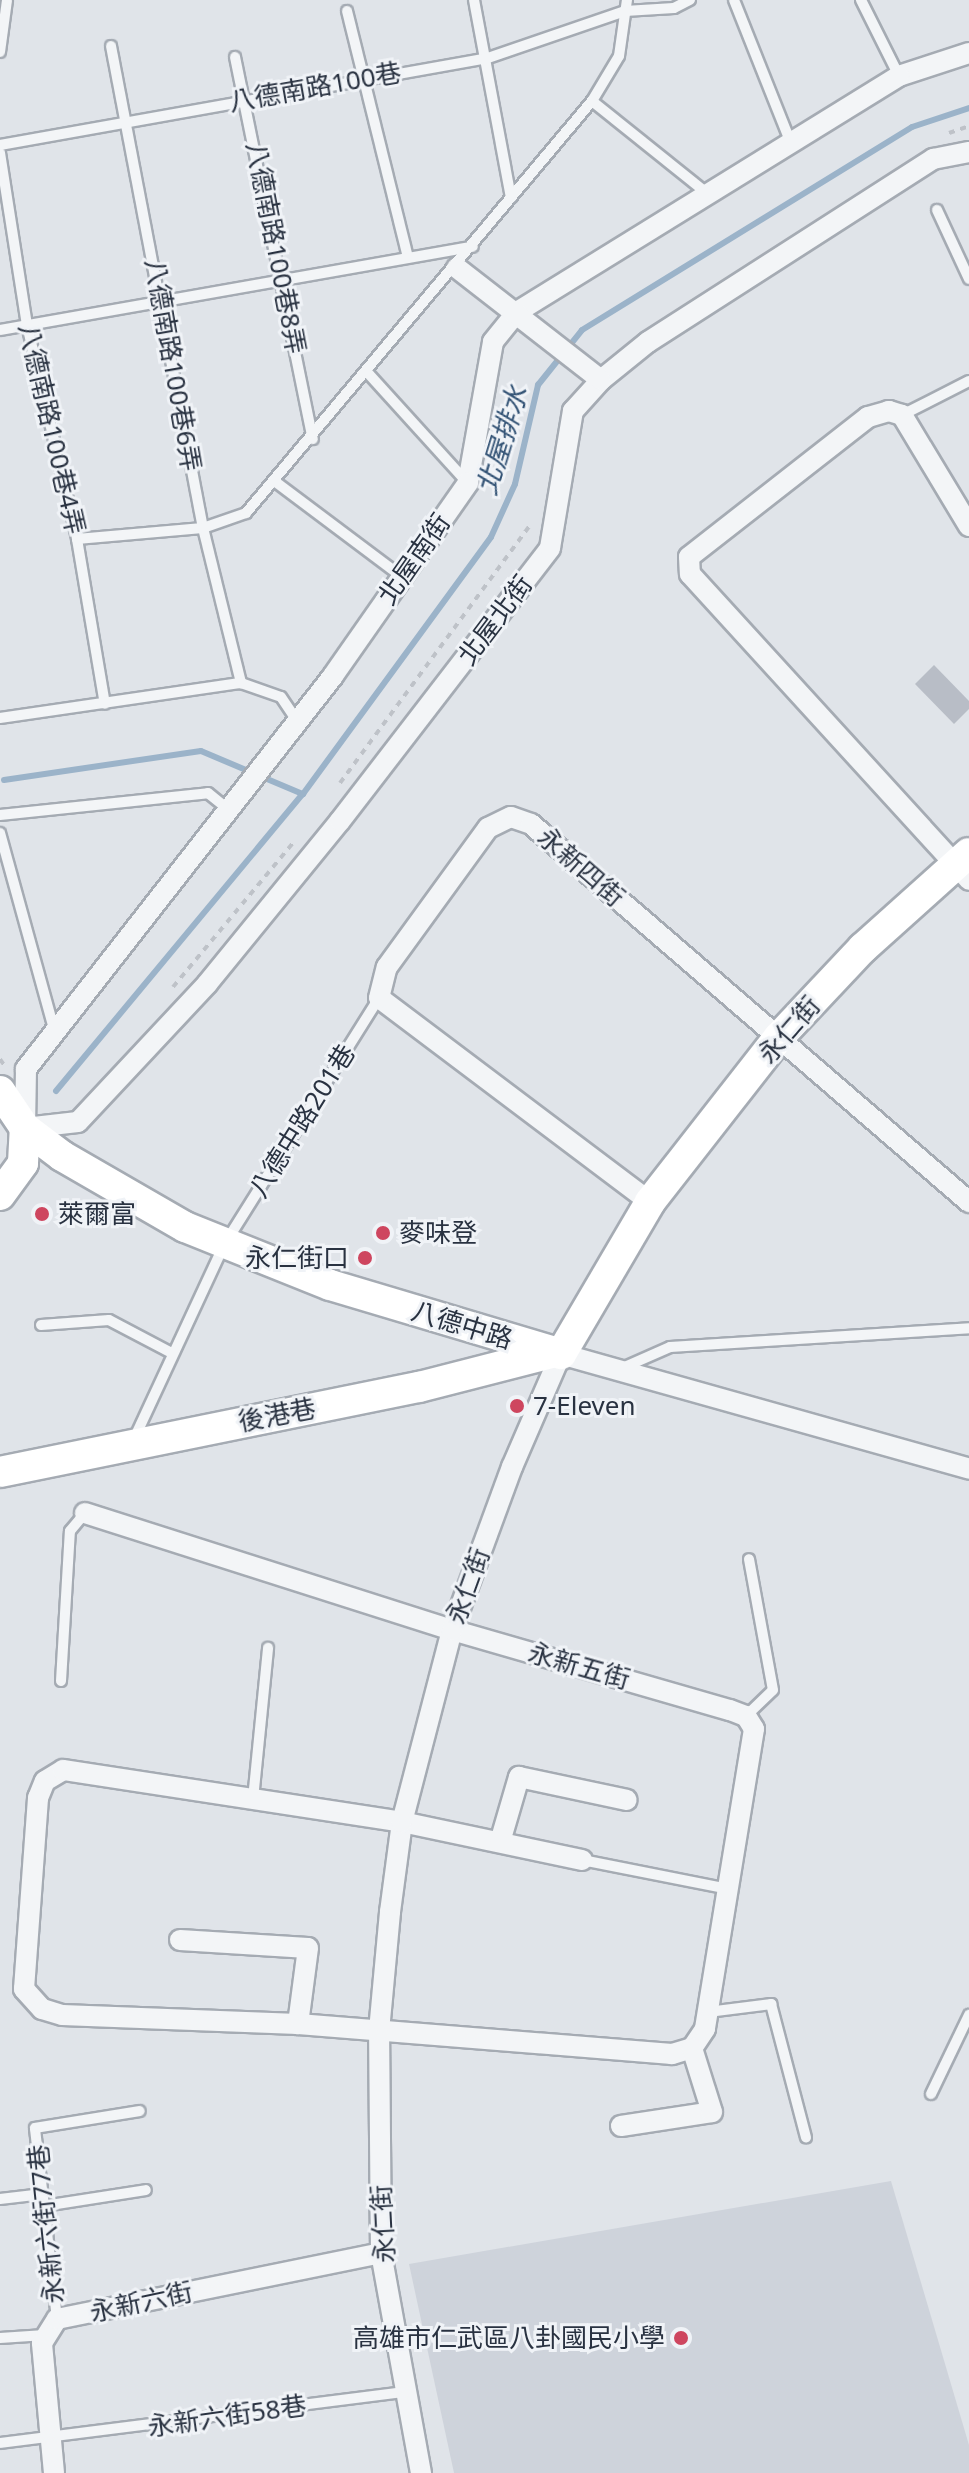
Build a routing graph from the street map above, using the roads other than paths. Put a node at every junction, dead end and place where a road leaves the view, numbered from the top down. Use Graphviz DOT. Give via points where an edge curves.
graph roads {
  1 [pos="7,0"];
  2 [pos="474,0"];
  3 [pos="690,0"];
  4 [pos="734,0"];
  5 [pos="861,0"];
  6 [pos="626,6"];
  7 [pos="347,11"];
  8 [pos="111,46"];
  9 [pos="0,52"];
  10 [pos="969,53"];
  11 [pos="235,57"];
  12 [pos="485,59"];
  13 [pos="899,76"];
  14 [pos="362,79"];
  15 [pos="246,99"];
  16 [pos="592,101"];
  17 [pos="127,119"];
  18 [pos="790,141"];
  19 [pos="0,145"];
  20 [pos="969,152"];
  21 [pos="0,153"];
  22 [pos="708,194"];
  23 [pos="511,198"];
  24 [pos="937,210"];
  25 [pos="473,247"];
  26 [pos="408,258"];
  27 [pos="457,268"];
  28 [pos="969,279"];
  29 [pos="283,280"];
  30 [pos="162,302"];
  31 [pos="517,312"];
  32 [pos="27,325"];
  33 [pos="0,330"];
  34 [pos="368,373"];
  35 [pos="601,380"];
  36 [pos="969,381"];
  37 [pos="902,415"];
  38 [pos="313,439"];
  39 [pos="277,483"];
  40 [pos="468,483"];
  41 [pos="969,526"];
  42 [pos="203,528"];
  43 [pos="77,539"];
  44 [pos="401,576"];
  45 [pos="241,683"];
  46 [pos="105,704"];
  47 [pos="0,718"];
  48 [pos="298,722"];
  49 [pos="232,805"];
  50 [pos="0,815"];
  51 [pos="0,833"];
  52 [pos="964,866"];
  53 [pos="379,998"];
  54 [pos="54,1029"];
  55 [pos="779,1037"];
  56 [pos="0,1091"];
  57 [pos="13,1134"];
  58 [pos="0,1195"];
  59 [pos="650,1202"];
  60 [pos="969,1202"];
  61 [pos="224,1245"];
  62 [pos="41,1325"];
  63 [pos="969,1328"];
  64 [pos="170,1352"];
  65 [pos="557,1353"];
  66 [pos="612,1372"];
  67 [pos="132,1443"];
  68 [pos="969,1469"];
  69 [pos="0,1472"];
  70 [pos="85,1513"];
  71 [pos="749,1559"];
  72 [pos="452,1630"];
  73 [pos="268,1648"];
  74 [pos="61,1681"];
  75 [pos="746,1716"];
  76 [pos="253,1799"];
  77 [pos="627,1800"];
  78 [pos="402,1822"];
  79 [pos="500,1842"];
  80 [pos="582,1860"];
  81 [pos="728,1889"];
  82 [pos="180,1940"];
  83 [pos="708,2012"];
  84 [pos="969,2015"];
  85 [pos="298,2024"];
  86 [pos="379,2031"];
  87 [pos="692,2048"];
  88 [pos="931,2094"];
  89 [pos="140,2111"];
  90 [pos="621,2126"];
  91 [pos="806,2137"];
  92 [pos="146,2190"];
  93 [pos="43,2194"];
  94 [pos="0,2199"];
  95 [pos="44,2206"];
  96 [pos="381,2253"];
  97 [pos="51,2327"];
  98 [pos="0,2338"];
  99 [pos="406,2392"];
  100 [pos="48,2440"];
  101 [pos="0,2443"];
  102 [pos="54,2473"];
  103 [pos="421,2473"];
  1 -- 9 [label="lane"];
  2 -- 12 [label="lane"];
  3 -- 6 [label="lane, 八德南路100巷" via="674,8"];
  4 -- 18 [label="lane"];
  5 -- 13 [label="lane"];
  6 -- 12 [label="lane, 八德南路100巷"];
  6 -- 16 [label="lane" via="619,56"];
  7 -- 14 [label="lane"];
  8 -- 17 [label="lane, 八德南路100巷6弄"];
  10 -- 13 [label="street, 北屋南街"];
  11 -- 15 [label="lane, 八德南路100巷8弄"];
  12 -- 14 [label="lane, 八德南路100巷"];
  12 -- 23 [label="lane"];
  13 -- 18 [label="street, 北屋南街"];
  14 -- 15 [label="lane, 八德南路100巷"];
  14 -- 26 [label="lane"];
  15 -- 17 [label="lane, 八德南路100巷"];
  15 -- 29 [label="lane, 八德南路100巷8弄"];
  16 -- 22 [label="lane"];
  16 -- 23 [label="lane"];
  17 -- 19 [label="lane, 八德南路100巷"];
  17 -- 30 [label="lane, 八德南路100巷6弄"];
  18 -- 22 [label="street, 北屋南街"];
  20 -- 35 [label="street, 北屋北街" via="933,159 648,342"];
  21 -- 32 [label="lane, 八德南路100巷4弄"];
  22 -- 31 [label="street, 北屋南街"];
  23 -- 25 [label="lane"];
  24 -- 28 [label="lane"];
  25 -- 26 [label="lane"];
  25 -- 27 [label="lane"];
  26 -- 29 [label="lane"];
  27 -- 31 [label="street"];
  27 -- 34 [label="lane"];
  29 -- 30 [label="lane"];
  29 -- 38 [label="lane, 八德南路100巷8弄"];
  30 -- 32 [label="lane"];
  30 -- 42 [label="lane, 八德南路100巷6弄"];
  31 -- 35 [label="street"];
  31 -- 40 [label="street, 北屋南街" via="493,342"];
  32 -- 33 [label="lane"];
  32 -- 43 [label="lane, 八德南路100巷4弄"];
  34 -- 38 [label="lane"];
  34 -- 40 [label="lane"];
  35 -- 57 [label="street, 北屋北街" via="573,411 550,548 340,821 207,984 78,1122"];
  36 -- 37 [label="lane"];
  37 -- 41 [label="street"];
  37 -- 52 [label="street" via="889,411 868,417 697,546 689,557 690,574"];
  38 -- 39 [label="lane"];
  39 -- 42 [label="lane" via="246,513"];
  39 -- 44 [label="lane"];
  40 -- 44 [label="street, 北屋南街"];
  42 -- 43 [label="lane"];
  42 -- 45 [label="lane, 八德南路100巷6弄"];
  43 -- 46 [label="lane, 八德南路100巷4弄"];
  44 -- 48 [label="street, 北屋南街"];
  45 -- 46 [label="lane"];
  45 -- 48 [label="lane" via="281,697"];
  46 -- 47 [label="lane"];
  48 -- 49 [label="street, 北屋南街"];
  49 -- 50 [label="lane" via="208,793"];
  49 -- 54 [label="street, 北屋南街"];
  51 -- 54 [label="lane"];
  52 -- 55 [label="street, 永仁街" via="863,948"];
  53 -- 55 [label="street, 永新四街" via="387,967 488,828 511,817 531,824"];
  53 -- 59 [label="street"];
  53 -- 61 [label="lane, 八德中路201巷"];
  54 -- 57 [label="street, 北屋南街" via="23,1080"];
  55 -- 59 [label="street, 永仁街"];
  55 -- 60 [label="street, 永新四街"];
  56 -- 57 [label="street, 八德中路"];
  57 -- 58 [label="street" via="23,1163"];
  57 -- 61 [label="street, 八德中路"];
  59 -- 65 [label="street, 永仁街"];
  61 -- 64 [label="lane, 八德中路201巷"];
  61 -- 65 [label="street, 八德中路" via="330,1285"];
  62 -- 64 [label="lane" via="109,1320"];
  63 -- 66 [label="lane" via="670,1347"];
  64 -- 67 [label="lane, 八德中路201巷"];
  65 -- 66 [label="street, 八德中路"];
  65 -- 67 [label="street, 後港巷" via="419,1387"];
  65 -- 72 [label="street, 永仁街"];
  66 -- 68 [label="street, 八德中路"];
  67 -- 69 [label="street, 後港巷"];
  70 -- 72 [label="street, 永新五街"];
  70 -- 74 [label="lane" via="70,1531"];
  71 -- 75 [label="lane" via="773,1690"];
  72 -- 75 [label="street, 永新五街"];
  72 -- 78 [label="street, 永仁街"];
  73 -- 76 [label="lane"];
  75 -- 81 [label="street" via="754,1729"];
  76 -- 78 [label="street"];
  76 -- 85 [label="street" via="63,1770 45,1781 38,1798 24,1989 42,2009 62,2015"];
  77 -- 79 [label="street" via="519,1777"];
  78 -- 79 [label="street"];
  78 -- 86 [label="street, 永仁街"];
  79 -- 80 [label="street"];
  80 -- 81 [label="lane"];
  81 -- 83 [label="street"];
  82 -- 85 [label="street" via="308,1948"];
  83 -- 87 [label="street" via="705,2029"];
  83 -- 91 [label="lane" via="771,2004"];
  84 -- 88 [label="lane"];
  85 -- 86 [label="street"];
  86 -- 87 [label="street" via="672,2054"];
  86 -- 96 [label="street, 永仁街"];
  87 -- 90 [label="street" via="712,2112"];
  89 -- 93 [label="lane, 永新六街77巷" via="35,2128"];
  92 -- 95 [label="lane"];
  93 -- 94 [label="lane"];
  93 -- 95 [label="lane, 永新六街77巷"];
  95 -- 97 [label="lane, 永新六街77巷"];
  96 -- 97 [label="street, 永新六街"];
  96 -- 99 [label="street, 永仁街"];
  97 -- 98 [label="lane"];
  97 -- 100 [label="street" via="42,2343"];
  99 -- 100 [label="lane, 永新六街58巷"];
  99 -- 103 [label="street, 永仁街"];
  100 -- 101 [label="lane, 永新六街58巷"];
  100 -- 102 [label="street"];
}
